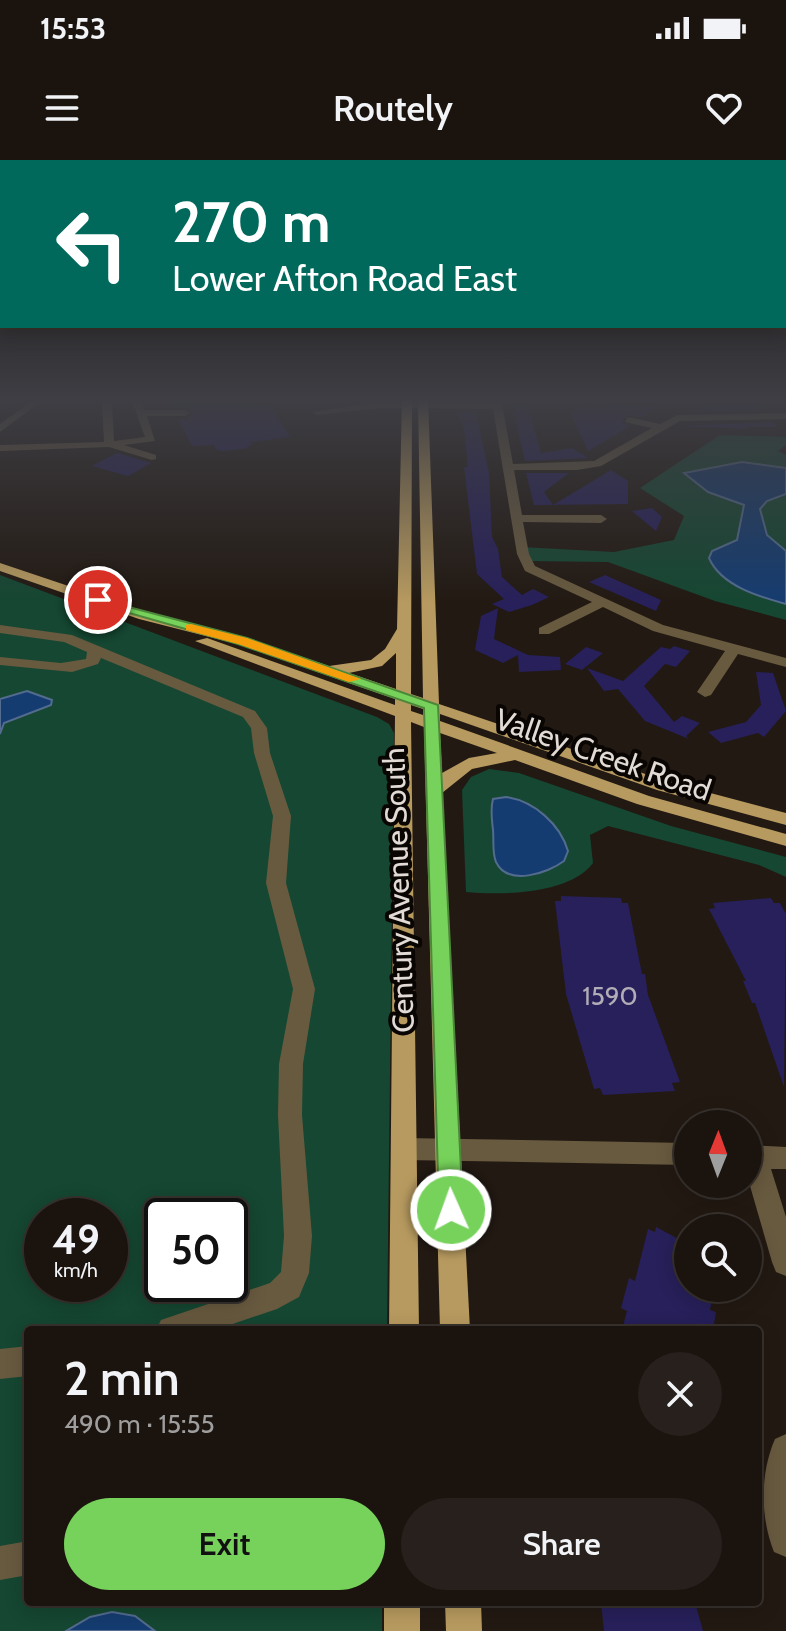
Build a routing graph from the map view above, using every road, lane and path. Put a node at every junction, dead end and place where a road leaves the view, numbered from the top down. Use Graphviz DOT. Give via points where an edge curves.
graph roads {
  1 [pos="406,467"];
  2 [pos="425,467"];
  3 [pos="508,467"];
  4 [pos="518,467"];
  5 [pos="516,518"];
  6 [pos="601,519"];
  7 [pos="0,567"];
  8 [pos="601,603"];
  9 [pos="144,616"];
  10 [pos="0,629"];
  11 [pos="404,629"];
  12 [pos="544,631"];
  13 [pos="95,649"];
  14 [pos="733,650"];
  15 [pos="0,661"];
  16 [pos="786,663"];
  17 [pos="315,666"];
  18 [pos="705,692"];
  19 [pos="403,696"];
  20 [pos="431,705"];
  21 [pos="404,716"];
  22 [pos="431,725"];
  23 [pos="530,760"];
  24 [pos="433,793"];
  25 [pos="786,819"];
  26 [pos="786,840"];
  27 [pos="404,1149"];
  28 [pos="449,1150"];
  29 [pos="674,1154"];
  30 [pos="762,1157"];
  31 [pos="786,1158"];
  32 [pos="762,1189"];
  33 [pos="786,1262"];
  34 [pos="183,1326"];
  35 [pos="404,1326"];
  36 [pos="455,1326"];
  37 [pos="24,1361"];
  38 [pos="0,1364"];
  39 [pos="786,1450"];
  40 [pos="786,1540"];
  41 [pos="24,1559"];
  42 [pos="0,1563"];
  43 [pos="402,1606"];
  44 [pos="463,1606"];
  45 [pos="402,1631"];
  46 [pos="464,1631"];
  1 -- 11 [label="main road, Century Avenue South"];
  2 -- 20 [label="main road, Century Avenue South"];
  3 -- 4 [label="street"];
  3 -- 5 [label="street"];
  5 -- 6 [label="street"];
  5 -- 8 [label="street" via="530,568"];
  7 -- 9 [label="main road"];
  8 -- 12 [label="street"];
  8 -- 14 [label="street"];
  9 -- 17 [label="main road, Valley Creek Road"];
  9 -- 21 [label="main road, Valley Creek Road"];
  10 -- 13 [label="street" via="57,636"];
  11 -- 17 [label="main road" via="382,662 350,669"];
  11 -- 19 [label="main road, Century Avenue South"];
  13 -- 15 [label="street" via="93,661 79,667"];
  13 -- 34 [label="street" via="235,705 256,720 282,816 276,883 304,989 291,1064 295,1273 289,1287 277,1295"];
  14 -- 16 [label="street"];
  14 -- 18 [label="street"];
  17 -- 19 [label="main road, Valley Creek Road"];
  19 -- 20 [label="main road, Valley Creek Road"];
  19 -- 21 [label="main road, Century Avenue South"];
  20 -- 22 [label="main road, Century Avenue South"];
  20 -- 25 [label="main road, Valley Creek Road" via="663,786"];
  21 -- 22 [label="main road, Valley Creek Road"];
  21 -- 27 [label="main road, Century Avenue South"];
  22 -- 23 [label="main road, Valley Creek Road"];
  22 -- 24 [label="main road, Century Avenue South"];
  23 -- 24 [label="main road" via="474,760 455,768"];
  23 -- 26 [label="main road, Valley Creek Road" via="678,811"];
  24 -- 28 [label="main road, Century Avenue South"];
  27 -- 28 [label="street"];
  27 -- 35 [label="main road, Century Avenue South"];
  28 -- 29 [label="street"];
  28 -- 36 [label="main road, Century Avenue South"];
  30 -- 31 [label="street"];
  32 -- 33 [label="street"];
  37 -- 38 [label="street"];
  39 -- 40 [label="street" via="779,1482"];
  41 -- 42 [label="street"];
  43 -- 45 [label="main road"];
  44 -- 46 [label="main road"];
}
